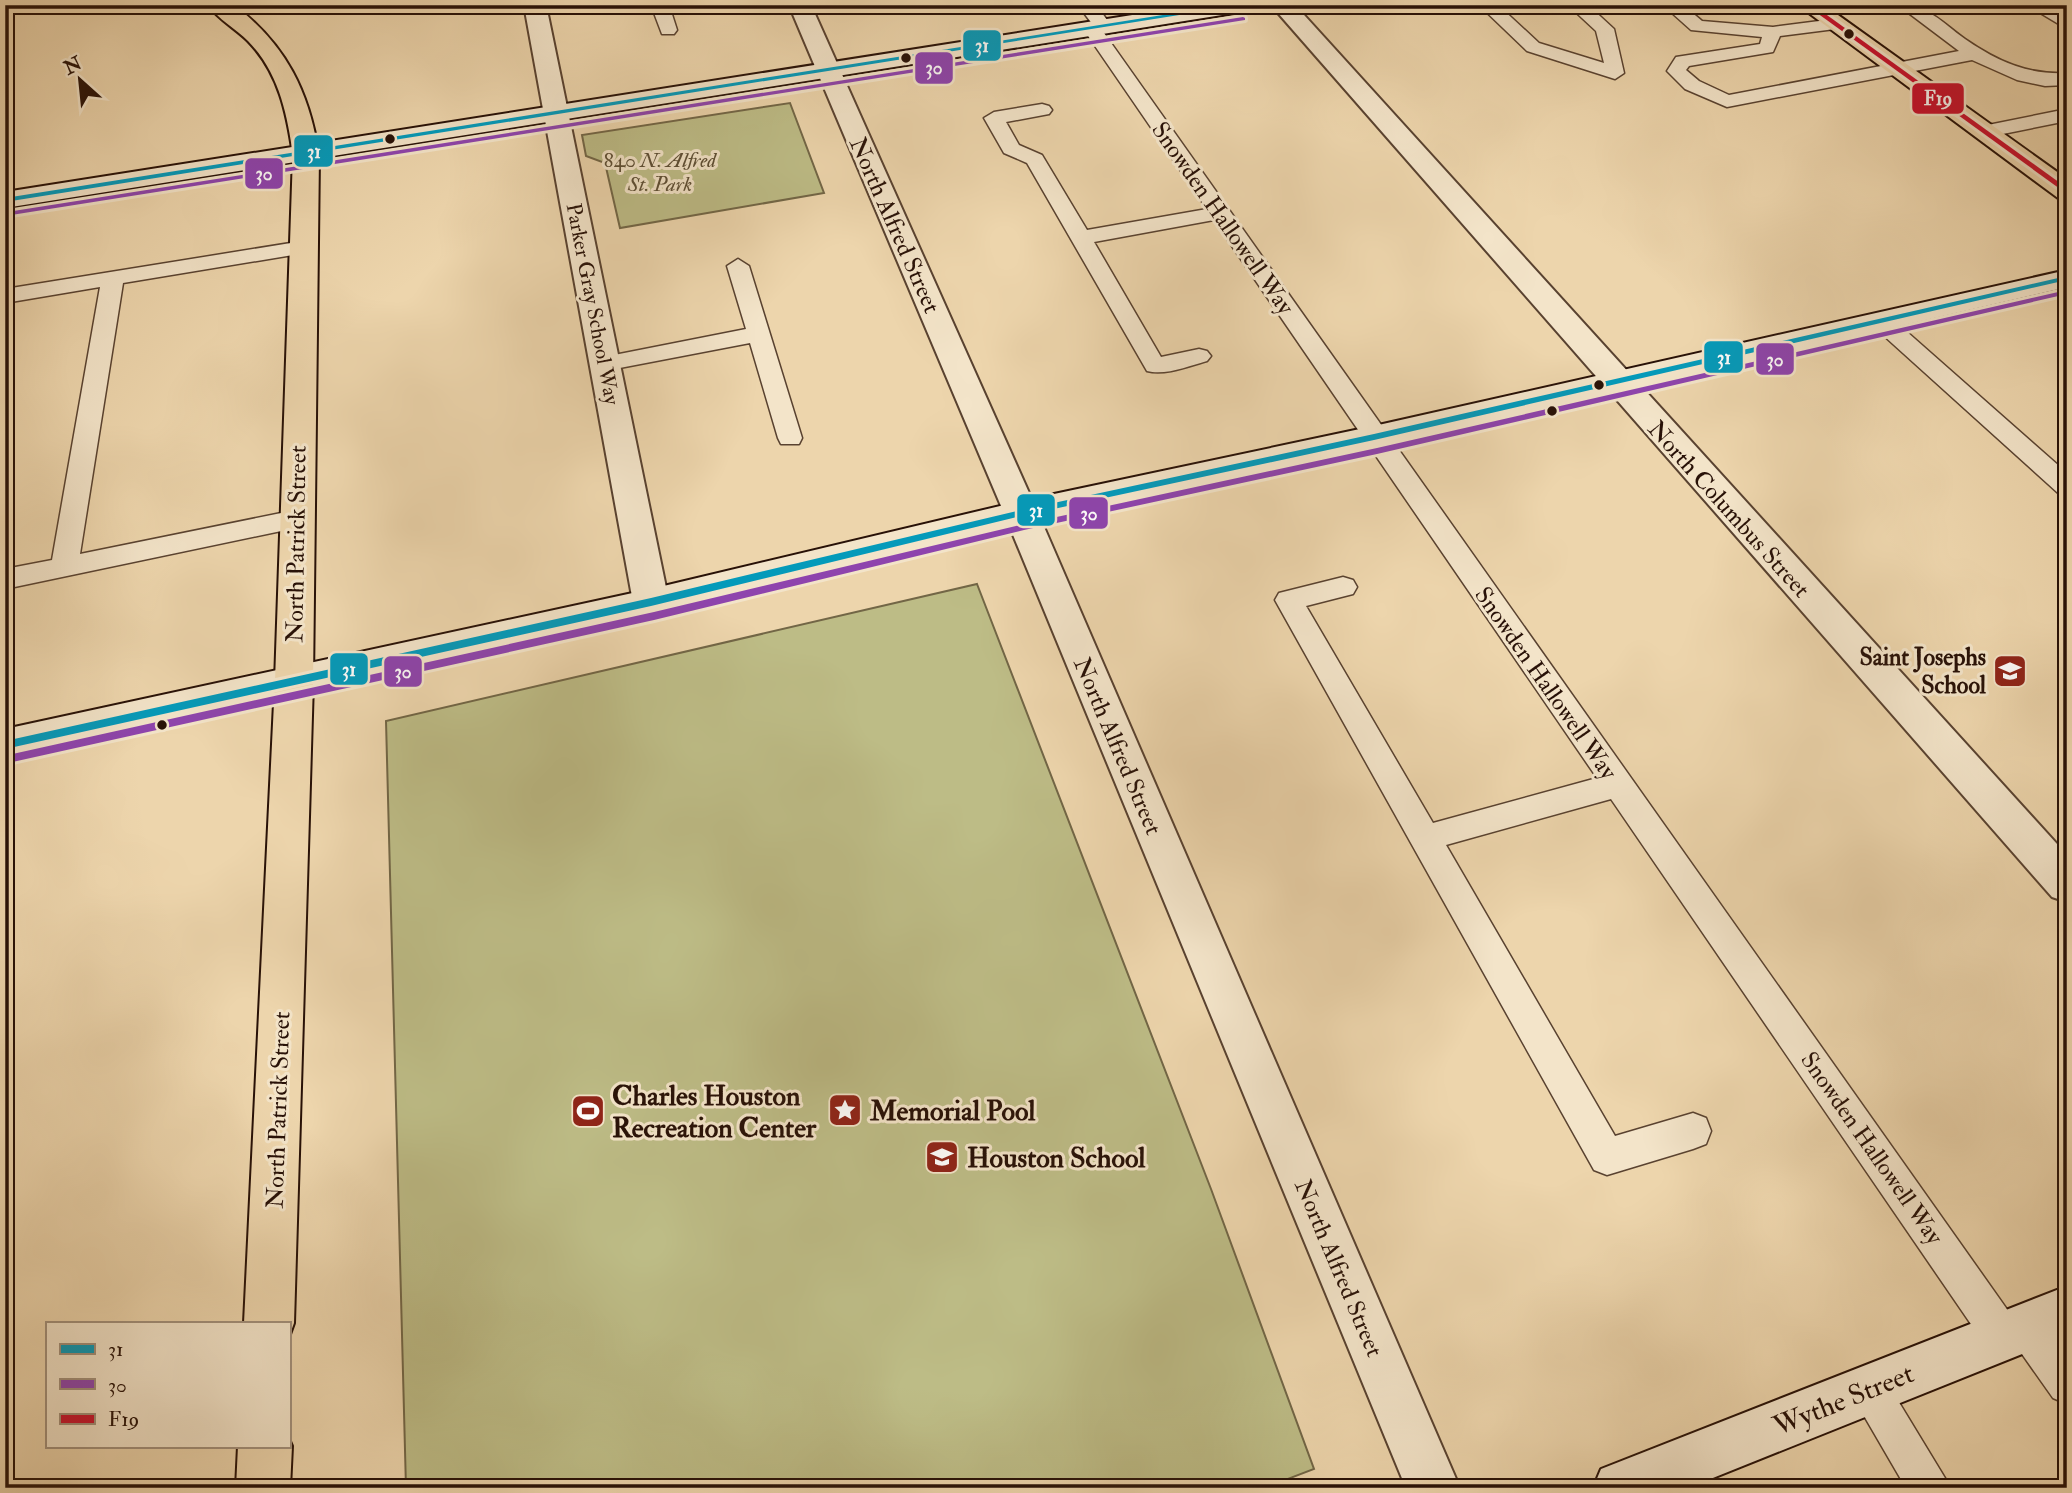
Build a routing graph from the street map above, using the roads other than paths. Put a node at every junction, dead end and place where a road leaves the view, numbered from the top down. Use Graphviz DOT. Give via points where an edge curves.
graph roads {
  1 [pos="219,5"];
  2 [pos="535,5"];
  3 [pos="660,5"];
  4 [pos="800,5"];
  5 [pos="1087,5"];
  6 [pos="1241,5"];
  7 [pos="1282,5"];
  8 [pos="1488,5"];
  9 [pos="1577,5"];
  10 [pos="1672,5"];
  11 [pos="1809,5"];
  12 [pos="1907,5"];
  13 [pos="2036,5"];
  14 [pos="1835,24"];
  15 [pos="2067,24"];
  16 [pos="1099,29"];
  17 [pos="668,30"];
  18 [pos="1773,32"];
  19 [pos="1978,53"];
  20 [pos="1898,70"];
  21 [pos="828,72"];
  22 [pos="2067,79"];
  23 [pos="1042,110"];
  24 [pos="556,115"];
  25 [pos="2062,121"];
  26 [pos="1983,132"];
  27 [pos="306,155"];
  28 [pos="2067,192"];
  29 [pos="5,200"];
  30 [pos="1219,213"];
  31 [pos="1081,239"];
  32 [pos="303,247"];
  33 [pos="738,266"];
  34 [pos="113,278"];
  35 [pos="2067,278"];
  36 [pos="5,296"];
  37 [pos="1881,321"];
  38 [pos="759,334"];
  39 [pos="1199,356"];
  40 [pos="604,364"];
  41 [pos="1615,381"];
  42 [pos="1374,437"];
  43 [pos="790,438"];
  44 [pos="2067,487"];
  45 [pos="1021,513"];
  46 [pos="296,519"];
  47 [pos="64,567"];
  48 [pos="5,579"];
  49 [pos="1343,587"];
  50 [pos="651,602"];
  51 [pos="294,682"];
  52 [pos="5,745"];
  53 [pos="1618,785"];
  54 [pos="1425,838"];
  55 [pos="2067,884"];
  56 [pos="1693,1131"];
  57 [pos="269,1322"];
  58 [pos="2032,1324"];
  59 [pos="2067,1384"];
  60 [pos="1869,1390"];
  61 [pos="265,1448"];
  62 [pos="263,1488"];
  63 [pos="1433,1488"];
  64 [pos="1620,1488"];
  65 [pos="1930,1488"];
  1 -- 27 [label="main road, North Patrick Street" via="282,65 301,112"];
  2 -- 24 [label="street, Parker Gray School Way"];
  3 -- 17 [label="lane"];
  4 -- 21 [label="street, North Alfred Street"];
  5 -- 16 [label="lane, Snowden Hallowell Way"];
  6 -- 16 [label="street"];
  7 -- 41 [label="street, North Columbus Street"];
  8 -- 9 [label="lane" via="1533,47 1615,73 1605,29"];
  10 -- 18 [label="lane" via="1697,26"];
  11 -- 14 [label="main road"];
  12 -- 19 [label="lane"];
  13 -- 15 [label="lane"];
  14 -- 18 [label="lane"];
  14 -- 20 [label="main road"];
  16 -- 21 [label="street"];
  16 -- 30 [label="lane, Snowden Hallowell Way"];
  18 -- 20 [label="lane" via="1767,48 1683,61 1676,71 1692,85 1727,101"];
  19 -- 20 [label="lane"];
  19 -- 22 [label="lane" via="2018,77 2046,83"];
  20 -- 26 [label="main road"];
  21 -- 24 [label="street"];
  21 -- 45 [label="street, North Alfred Street"];
  23 -- 31 [label="lane" via="994,118 1012,149 1035,159"];
  24 -- 27 [label="street"];
  24 -- 40 [label="street, Parker Gray School Way"];
  25 -- 26 [label="lane"];
  26 -- 28 [label="main road"];
  27 -- 29 [label="street"];
  27 -- 32 [label="main road, North Patrick Street"];
  30 -- 31 [label="lane"];
  30 -- 42 [label="lane, Snowden Hallowell Way"];
  31 -- 39 [label="lane" via="1154,366"];
  32 -- 34 [label="lane"];
  32 -- 46 [label="main road, North Patrick Street"];
  33 -- 38 [label="lane"];
  34 -- 36 [label="lane"];
  34 -- 47 [label="lane"];
  35 -- 37 [label="street"];
  37 -- 41 [label="street"];
  37 -- 44 [label="lane"];
  38 -- 40 [label="lane"];
  38 -- 43 [label="lane"];
  40 -- 50 [label="street, Parker Gray School Way"];
  41 -- 42 [label="street"];
  41 -- 55 [label="street, North Columbus Street"];
  42 -- 45 [label="street"];
  42 -- 53 [label="lane, Snowden Hallowell Way"];
  45 -- 50 [label="street"];
  45 -- 63 [label="street, North Alfred Street"];
  46 -- 47 [label="lane"];
  46 -- 51 [label="main road, North Patrick Street"];
  47 -- 48 [label="lane"];
  49 -- 54 [label="lane" via="1289,600"];
  50 -- 51 [label="street"];
  51 -- 52 [label="street"];
  51 -- 57 [label="main road, North Patrick Street"];
  53 -- 54 [label="lane"];
  53 -- 58 [label="lane, Snowden Hallowell Way"];
  54 -- 56 [label="lane" via="1607,1157"];
  58 -- 59 [label="lane, Snowden Hallowell Way"];
  58 -- 60 [label="street, Wythe Street"];
  60 -- 64 [label="street, Wythe Street"];
  60 -- 65 [label="lane"];
  61 -- 62 [label="main road"];
}
